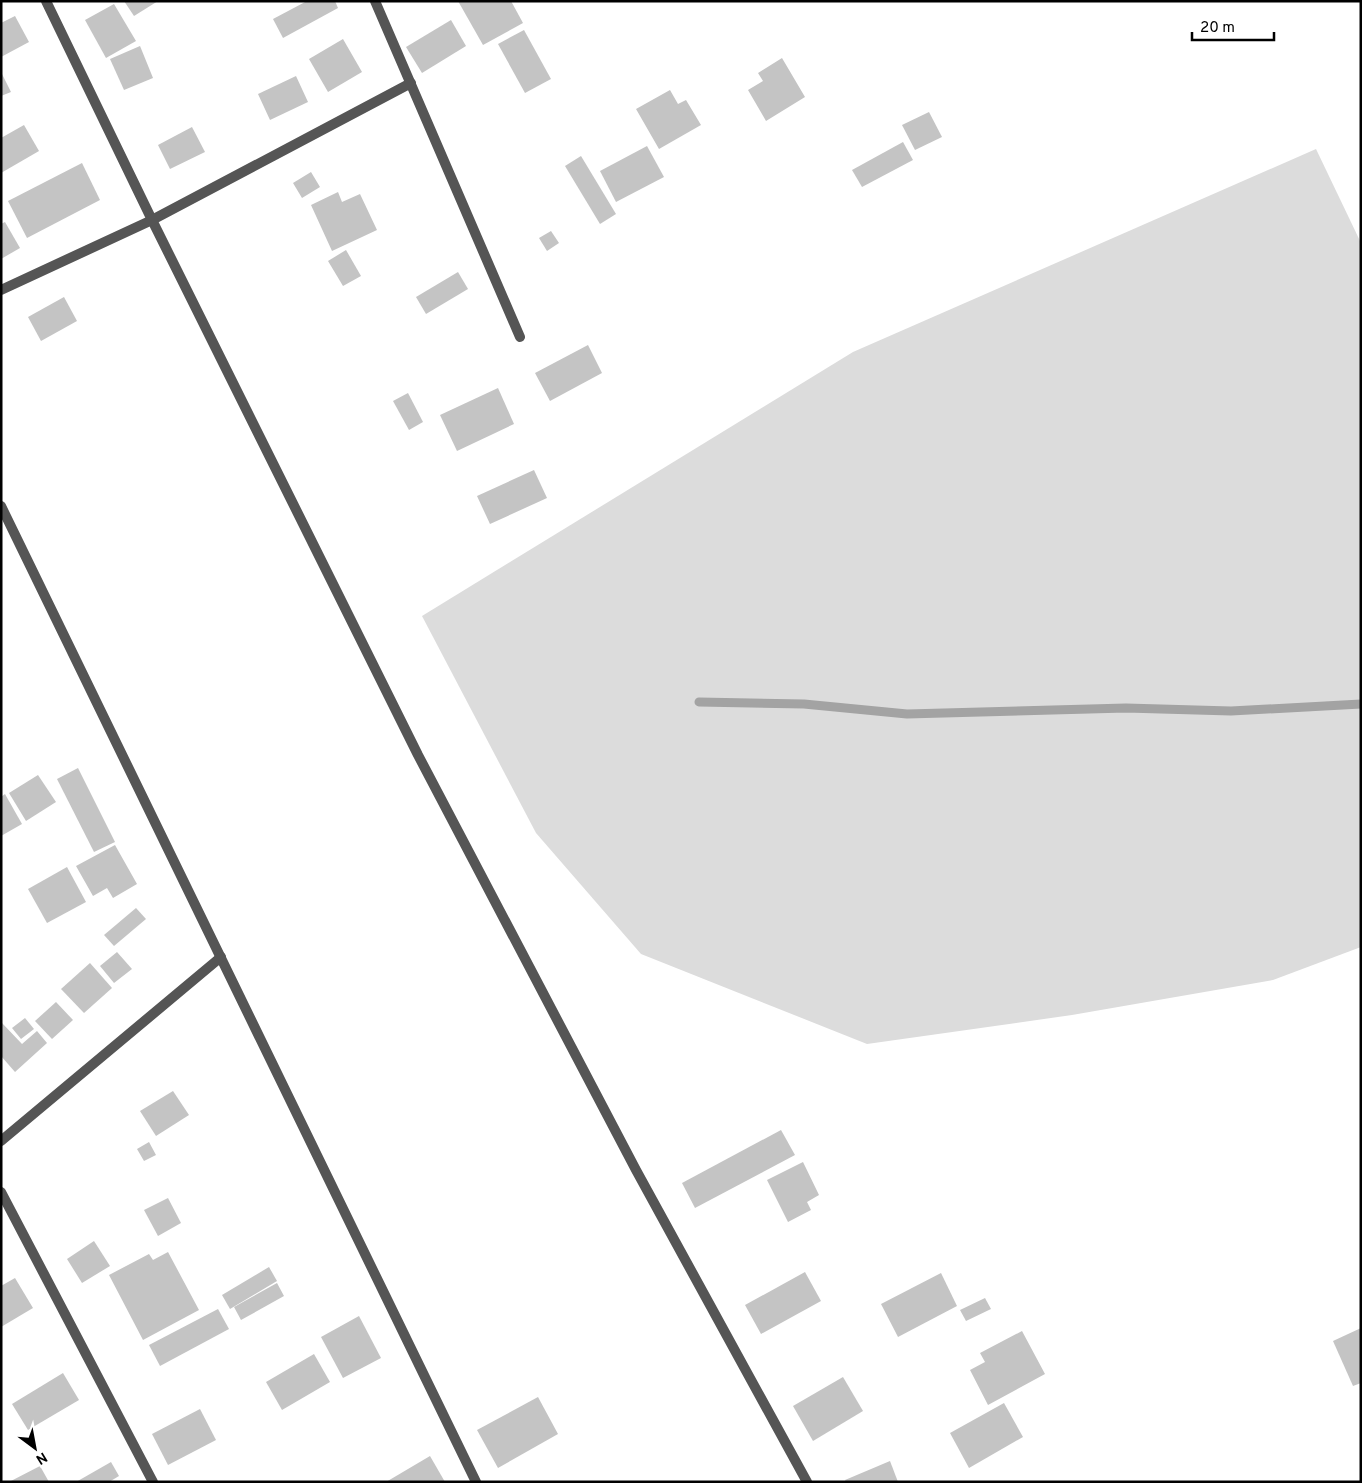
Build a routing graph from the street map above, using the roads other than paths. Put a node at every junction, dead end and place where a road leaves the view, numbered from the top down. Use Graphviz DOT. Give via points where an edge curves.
graph roads {
  1 [pos="46,1"];
  2 [pos="375,1"];
  3 [pos="411,84"];
  4 [pos="152,220"];
  5 [pos="1,290"];
  6 [pos="520,337"];
  7 [pos="1,506"];
  8 [pos="221,956"];
  9 [pos="1,1141"];
  10 [pos="1,1192"];
  11 [pos="153,1482"];
  12 [pos="476,1482"];
  13 [pos="807,1482"];
  1 -- 4 [label="street"];
  2 -- 3 [label="street"];
  3 -- 4 [label="street"];
  3 -- 6 [label="street"];
  4 -- 5 [label="street"];
  4 -- 13 [label="street" via="418,756 636,1170"];
  7 -- 8 [label="street"];
  8 -- 9 [label="street"];
  8 -- 12 [label="street"];
  10 -- 11 [label="street"];
}
